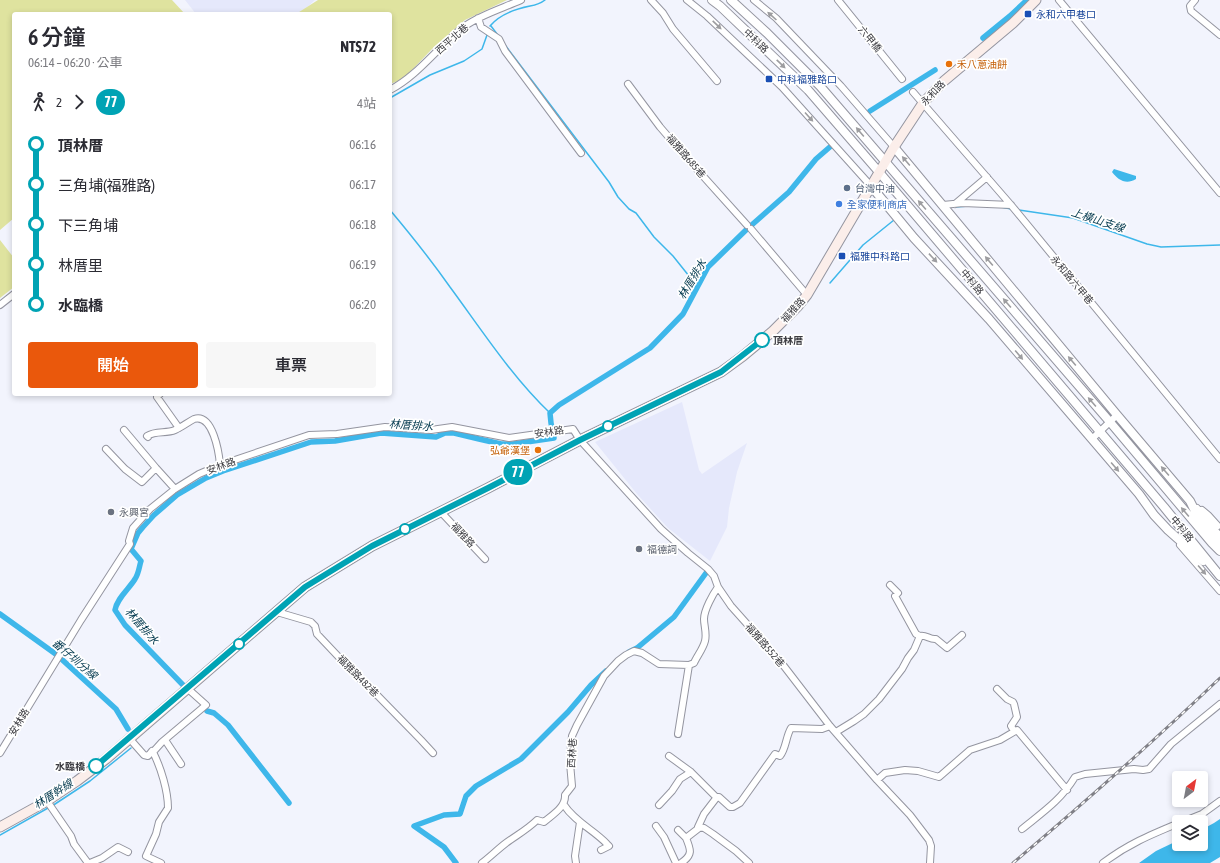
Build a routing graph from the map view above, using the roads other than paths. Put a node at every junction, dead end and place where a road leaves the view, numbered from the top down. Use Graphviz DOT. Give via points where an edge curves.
graph roads {
  1 [pos="521,0"];
  2 [pos="651,0"];
  3 [pos="687,0"];
  4 [pos="712,0"];
  5 [pos="730,0"];
  6 [pos="754,0"];
  7 [pos="838,0"];
  8 [pos="1036,0"];
  9 [pos="1059,0"];
  10 [pos="1195,0"];
  11 [pos="478,18"];
  12 [pos="1220,35"];
  13 [pos="902,79"];
  14 [pos="717,81"];
  15 [pos="628,84"];
  16 [pos="392,89"];
  17 [pos="913,92"];
  18 [pos="923,103"];
  19 [pos="894,147"];
  20 [pos="581,154"];
  21 [pos="885,162"];
  22 [pos="879,172"];
  23 [pos="987,177"];
  24 [pos="871,186"];
  25 [pos="1220,193"];
  26 [pos="955,204"];
  27 [pos="943,205"];
  28 [pos="1011,206"];
  29 [pos="807,295"];
  30 [pos="12,296"];
  31 [pos="0,305"];
  32 [pos="157,396"];
  33 [pos="1117,415"];
  34 [pos="1110,422"];
  35 [pos="179,428"];
  36 [pos="124,430"];
  37 [pos="1099,431"];
  38 [pos="148,437"];
  39 [pos="1092,439"];
  40 [pos="580,440"];
  41 [pos="106,449"];
  42 [pos="1220,459"];
  43 [pos="220,465"];
  44 [pos="156,468"];
  45 [pos="176,488"];
  46 [pos="1190,501"];
  47 [pos="440,511"];
  48 [pos="1220,529"];
  49 [pos="1168,530"];
  50 [pos="1220,536"];
  51 [pos="1220,545"];
  52 [pos="1220,551"];
  53 [pos="485,559"];
  54 [pos="1220,576"];
  55 [pos="890,585"];
  56 [pos="718,587"];
  57 [pos="1220,591"];
  58 [pos="276,612"];
  59 [pos="962,635"];
  60 [pos="920,636"];
  61 [pos="689,665"];
  62 [pos="187,688"];
  63 [pos="997,689"];
  64 [pos="1220,704"];
  65 [pos="830,726"];
  66 [pos="1014,731"];
  67 [pos="836,732"];
  68 [pos="678,734"];
  69 [pos="129,738"];
  70 [pos="165,740"];
  71 [pos="153,752"];
  72 [pos="0,753"];
  73 [pos="432,753"];
  74 [pos="669,756"];
  75 [pos="181,764"];
  76 [pos="691,772"];
  77 [pos="877,780"];
  78 [pos="1068,790"];
  79 [pos="717,798"];
  80 [pos="1220,801"];
  81 [pos="48,802"];
  82 [pos="564,805"];
  83 [pos="659,805"];
  84 [pos="1200,815"];
  85 [pos="580,822"];
  86 [pos="656,826"];
  87 [pos="1172,826"];
  88 [pos="0,827"];
  89 [pos="699,828"];
  90 [pos="1022,829"];
  91 [pos="678,830"];
  92 [pos="686,838"];
  93 [pos="601,850"];
  94 [pos="128,852"];
  95 [pos="89,863"];
  96 [pos="161,863"];
  97 [pos="482,863"];
  98 [pos="576,863"];
  99 [pos="676,863"];
  100 [pos="681,863"];
  101 [pos="749,863"];
  102 [pos="930,863"];
  103 [pos="1103,863"];
  1 -- 11 [label="street, 西平北巷"];
  2 -- 14 [label="street"];
  3 -- 24 [label="street, 中科路, one-way" via="782,87"];
  4 -- 22 [label="street, 中科路, one-way" via="808,90"];
  21 -- 5 [label="street, 中科路, one-way" via="820,86"];
  19 -- 6 [label="street, one-way" via="841,86 776,18"];
  7 -- 13 [label="street, 六甲橋"];
  8 -- 18 [label="main road, 永和路" via="1013,23 944,81"];
  9 -- 25 [label="street"];
  10 -- 12 [label="street" via="1190,6 1191,11"];
  11 -- 16 [label="street, 西平北巷" via="465,26 402,84"];
  11 -- 20 [label="street" via="481,27 499,39 505,51"];
  15 -- 29 [label="street, 福雅路685巷" via="660,127"];
  17 -- 18 [label="street"];
  18 -- 19 [label="main road, 永和路"];
  18 -- 23 [label="street, 永和路六甲巷"];
  19 -- 21 [label="main road, 福雅路"];
  27 -- 19 [label="street, one-way"];
  21 -- 22 [label="main road, 福雅路"];
  34 -- 21 [label="street, 中科路, one-way"];
  22 -- 24 [label="main road, 福雅路"];
  22 -- 37 [label="street, 中科路"];
  23 -- 26 [label="street"];
  23 -- 28 [label="street, 永和路六甲巷"];
  24 -- 29 [label="main road, 福雅路"];
  24 -- 39 [label="street, 中科路, one-way"];
  26 -- 27 [label="street"];
  26 -- 28 [label="street"];
  33 -- 27 [label="street, one-way"];
  28 -- 42 [label="street, 永和路六甲巷"];
  29 -- 40 [label="main road, 福雅路" via="773,331 721,372"];
  30 -- 31 [label="street"];
  32 -- 35 [label="street"];
  33 -- 34 [label="street"];
  46 -- 33 [label="street, one-way"];
  34 -- 37 [label="street"];
  52 -- 34 [label="street, 中科路, one-way"];
  35 -- 38 [label="street" via="150,434"];
  35 -- 43 [label="street" via="198,418 208,424 215,435"];
  36 -- 44 [label="street"];
  37 -- 39 [label="street"];
  37 -- 54 [label="street, 中科路"];
  39 -- 49 [label="street, 中科路, one-way"];
  40 -- 43 [label="street, 安林路" via="573,429 510,438 452,427 431,430 384,427 309,435"];
  40 -- 47 [label="main road, 福雅路"];
  40 -- 56 [label="street, 福雅路552巷" via="661,529 708,569"];
  41 -- 44 [label="street" via="142,482"];
  43 -- 45 [label="street, 安林路"];
  44 -- 45 [label="street"];
  45 -- 72 [label="street, 安林路" via="150,508 133,528 130,544"];
  46 -- 48 [label="street" via="1208,515"];
  46 -- 50 [label="street"];
  46 -- 51 [label="street" via="1196,514"];
  47 -- 53 [label="street, 福雅路"];
  47 -- 58 [label="main road, 福雅路" via="372,546 305,587"];
  49 -- 54 [label="street, 中科路"];
  49 -- 57 [label="street, one-way"];
  55 -- 60 [label="street" via="898,593 895,596 916,634"];
  56 -- 61 [label="street" via="705,613 704,645 694,663"];
  56 -- 65 [label="street, 福雅路552巷"];
  58 -- 62 [label="main road, 福雅路"];
  58 -- 73 [label="street, 福雅路482巷" via="311,622 317,634"];
  59 -- 60 [label="street" via="947,648 936,639"];
  60 -- 67 [label="street" via="902,669 879,699 864,714"];
  61 -- 68 [label="street"];
  61 -- 82 [label="street, 西林巷" via="659,664 634,651 622,657 607,673 572,736 572,786 565,795"];
  62 -- 69 [label="main road, 福雅路"];
  62 -- 70 [label="street" via="206,705"];
  63 -- 66 [label="street" via="1014,704 1017,716 1011,726"];
  64 -- 78 [label="street" via="1171,744 1149,769 1085,774 1075,777"];
  65 -- 67 [label="street, 福雅路552巷"];
  65 -- 79 [label="street" via="816,729 792,727 783,753 780,756 776,754 740,802 730,807"];
  66 -- 77 [label="street" via="1000,740 970,750 938,777 905,770 885,773"];
  66 -- 78 [label="street" via="1017,730"];
  67 -- 77 [label="street, 福雅路552巷"];
  69 -- 71 [label="street" via="144,755 148,756"];
  69 -- 81 [label="main road, 福雅路"];
  70 -- 71 [label="street"];
  70 -- 75 [label="street"];
  71 -- 96 [label="street" via="166,791 168,808 159,822 146,856"];
  74 -- 76 [label="street"];
  76 -- 79 [label="street"];
  76 -- 83 [label="street" via="680,779"];
  77 -- 102 [label="street, 福雅路552巷" via="910,815 929,840"];
  78 -- 90 [label="street"];
  79 -- 89 [label="street" via="704,814"];
  80 -- 84 [label="street"];
  81 -- 88 [label="main road, 福雅路"];
  81 -- 95 [label="street"];
  82 -- 85 [label="street"];
  82 -- 97 [label="street, 西林巷" via="544,822 537,820"];
  85 -- 93 [label="street" via="608,844 609,846"];
  85 -- 98 [label="street"];
  86 -- 99 [label="street"];
  87 -- 103 [label="street" via="1132,843"];
  89 -- 92 [label="street"];
  89 -- 101 [label="street" via="704,828"];
  91 -- 92 [label="street"];
  92 -- 100 [label="street" via="690,846 689,856"];
  94 -- 95 [label="street" via="118,847"];
}
